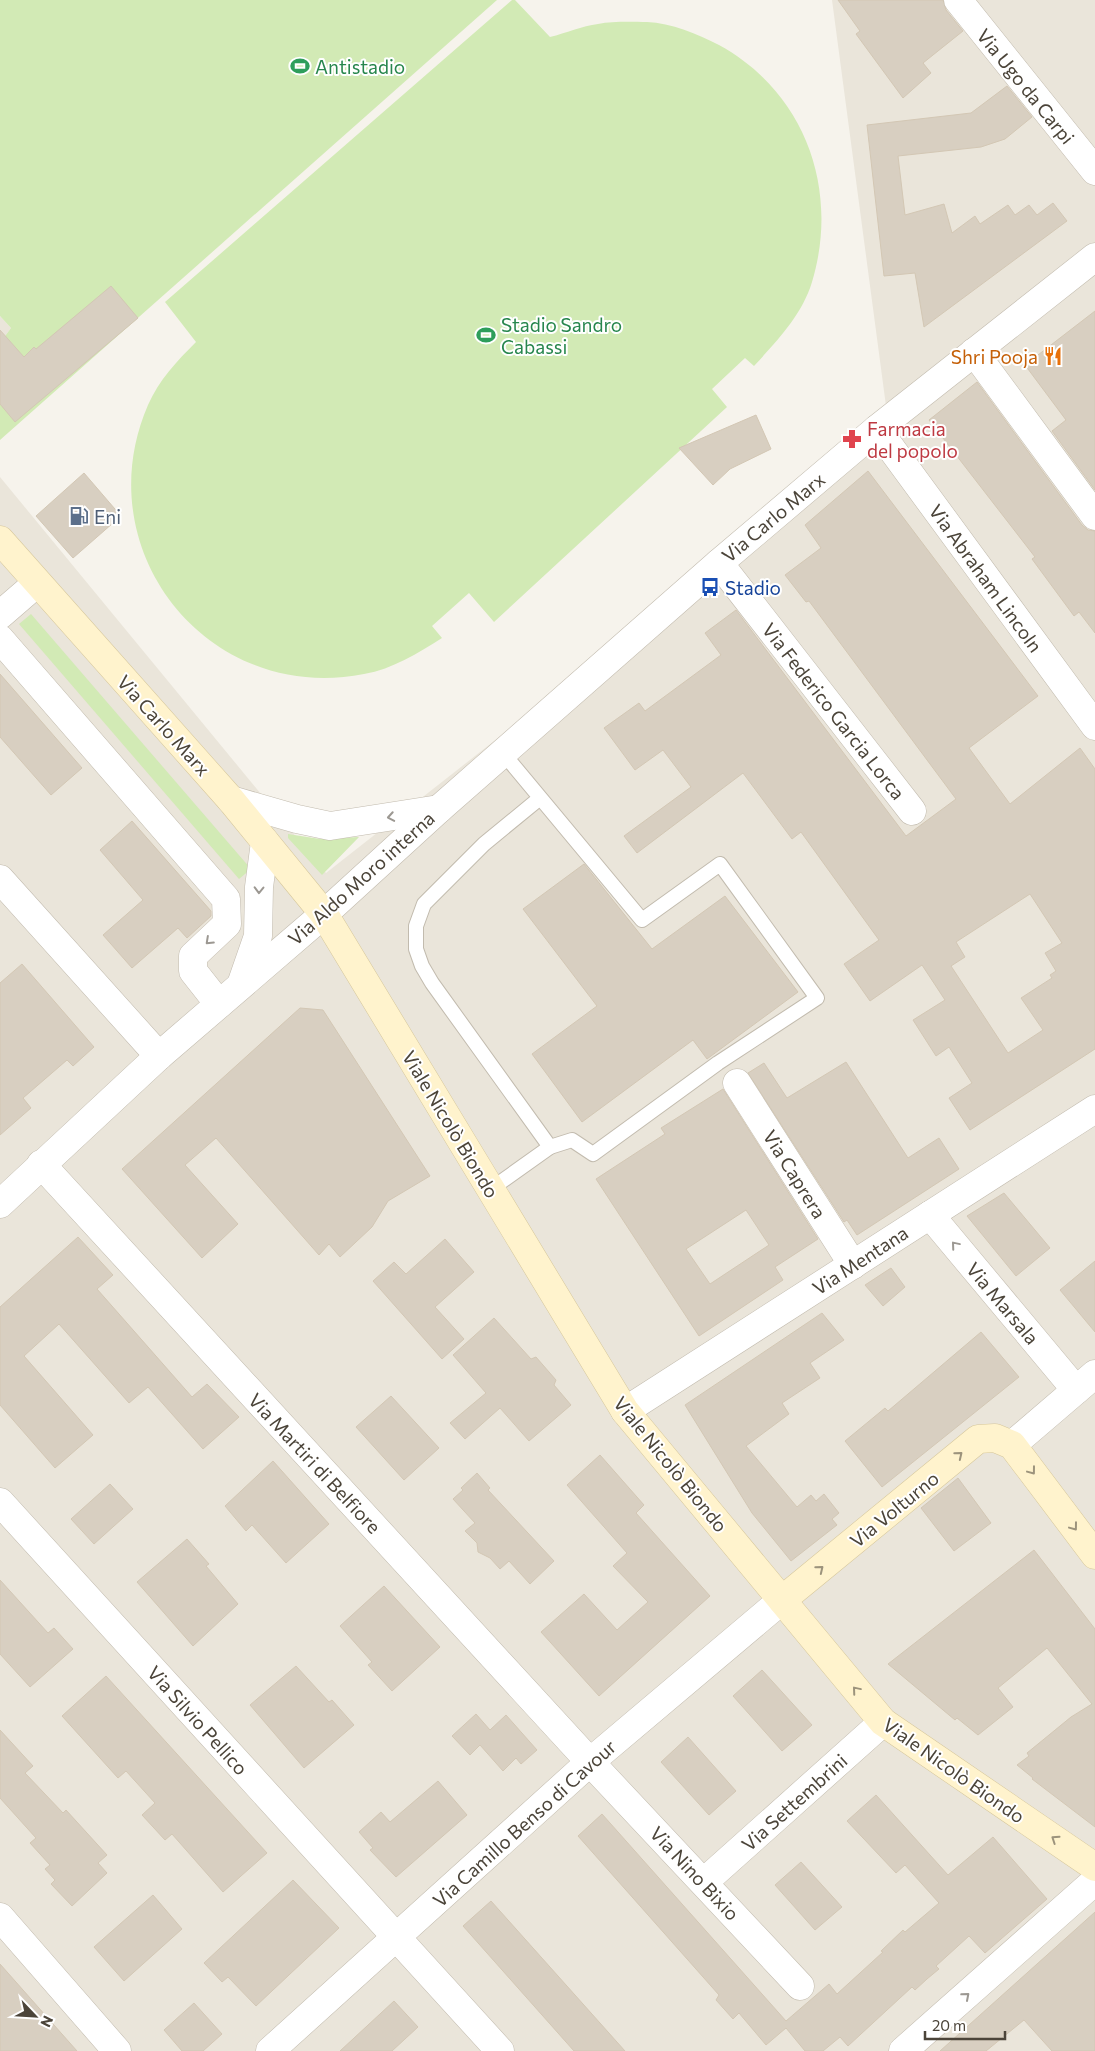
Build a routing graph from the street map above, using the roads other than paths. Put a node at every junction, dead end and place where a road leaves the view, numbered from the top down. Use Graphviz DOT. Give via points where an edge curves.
graph roads {
  1 [pos="958,0"];
  2 [pos="1095,171"];
  3 [pos="1095,257"];
  4 [pos="974,352"];
  5 [pos="877,429"];
  6 [pos="1095,516"];
  7 [pos="0,540"];
  8 [pos="720,563"];
  9 [pos="37,583"];
  10 [pos="0,615"];
  11 [pos="0,638"];
  12 [pos="1095,726"];
  13 [pos="503,753"];
  14 [pos="540,798"];
  15 [pos="231,800"];
  16 [pos="439,809"];
  17 [pos="912,811"];
  18 [pos="265,842"];
  19 [pos="0,879"];
  20 [pos="324,914"];
  21 [pos="240,986"];
  22 [pos="219,1004"];
  23 [pos="159,1056"];
  24 [pos="737,1083"];
  25 [pos="1095,1109"];
  26 [pos="550,1147"];
  27 [pos="41,1164"];
  28 [pos="491,1189"];
  29 [pos="0,1204"];
  30 [pos="930,1215"];
  31 [pos="853,1265"];
  32 [pos="1086,1382"];
  33 [pos="625,1411"];
  34 [pos="1012,1444"];
  35 [pos="0,1502"];
  36 [pos="1095,1555"];
  37 [pos="782,1600"];
  38 [pos="883,1722"];
  39 [pos="590,1762"];
  40 [pos="1095,1867"];
  41 [pos="704,1882"];
  42 [pos="1095,1882"];
  43 [pos="0,1917"];
  44 [pos="397,1938"];
  45 [pos="800,1986"];
  46 [pos="117,2051"];
  47 [pos="270,2051"];
  48 [pos="500,2051"];
  49 [pos="903,2051"];
  1 -- 2 [label="street, Via Ugo da Carpi"];
  3 -- 4 [label="street, Via Carlo Marx"];
  4 -- 5 [label="street, Via Carlo Marx"];
  4 -- 6 [label="street"];
  5 -- 8 [label="street, Via Carlo Marx"];
  5 -- 12 [label="street, Via Abraham Lincoln"];
  7 -- 9 [label="main road, Via Carlo Marx"];
  8 -- 13 [label="street, Via Carlo Marx"];
  8 -- 17 [label="street, Via Federico Garcia Lorca"];
  9 -- 10 [label="street"];
  9 -- 15 [label="main road, Via Carlo Marx"];
  11 -- 22 [label="street, one-way" via="226,899 227,924 193,956 193,971"];
  13 -- 14 [label="lane"];
  13 -- 16 [label="street, Via Carlo Marx"];
  14 -- 26 [label="lane" via="484,844 424,904 416,926 416,949 432,983"];
  14 -- 26 [label="lane" via="642,920 720,864 817,998 718,1063 593,1154 572,1140"];
  16 -- 15 [label="street, Via Aldo Moro interna, one-way" via="330,826"];
  15 -- 18 [label="main road, Via Carlo Marx"];
  16 -- 20 [label="street, Via Aldo Moro interna"];
  18 -- 20 [label="main road, Via Carlo Marx"];
  18 -- 21 [label="street, Via Aldo Moro interna, one-way" via="259,887 258,936"];
  19 -- 23 [label="street"];
  20 -- 21 [label="street, Via Aldo Moro interna"];
  20 -- 28 [label="main road, Viale Nicolò Biondo"];
  21 -- 22 [label="street, Via Aldo Moro interna"];
  22 -- 23 [label="street, Via Aldo Moro interna"];
  23 -- 27 [label="street, Via Aldo Moro interna"];
  24 -- 31 [label="street, Via Caprera"];
  25 -- 30 [label="street, Via Mentana"];
  26 -- 28 [label="lane"];
  27 -- 29 [label="street, Via Aldo Moro interna"];
  27 -- 39 [label="street, Via Martiri di Belfiore"];
  28 -- 33 [label="main road, Viale Nicolò Biondo"];
  30 -- 31 [label="street, Via Mentana"];
  32 -- 30 [label="street, Via Marsala, one-way"];
  31 -- 33 [label="street, Via Mentana"];
  32 -- 34 [label="street"];
  33 -- 37 [label="main road, Viale Nicolò Biondo"];
  34 -- 36 [label="main road, one-way"];
  37 -- 34 [label="main road, Via Volturno, one-way" via="978,1439 995,1438"];
  35 -- 44 [label="street, Via Silvio Pellico"];
  38 -- 37 [label="main road, Viale Nicolò Biondo, one-way"];
  37 -- 39 [label="street, Via Camillo Benso di Cavour"];
  40 -- 38 [label="main road, Viale Nicolò Biondo, one-way"];
  38 -- 41 [label="street, Via Settembrini"];
  39 -- 41 [label="street, Via Nino Bixio"];
  39 -- 44 [label="street, Via Camillo Benso di Cavour"];
  41 -- 45 [label="street, Via Nino Bixio"];
  49 -- 42 [label="street, one-way"];
  43 -- 46 [label="street"];
  44 -- 47 [label="street, Via Camillo Benso di Cavour"];
  44 -- 48 [label="street, Via Silvio Pellico"];
}
